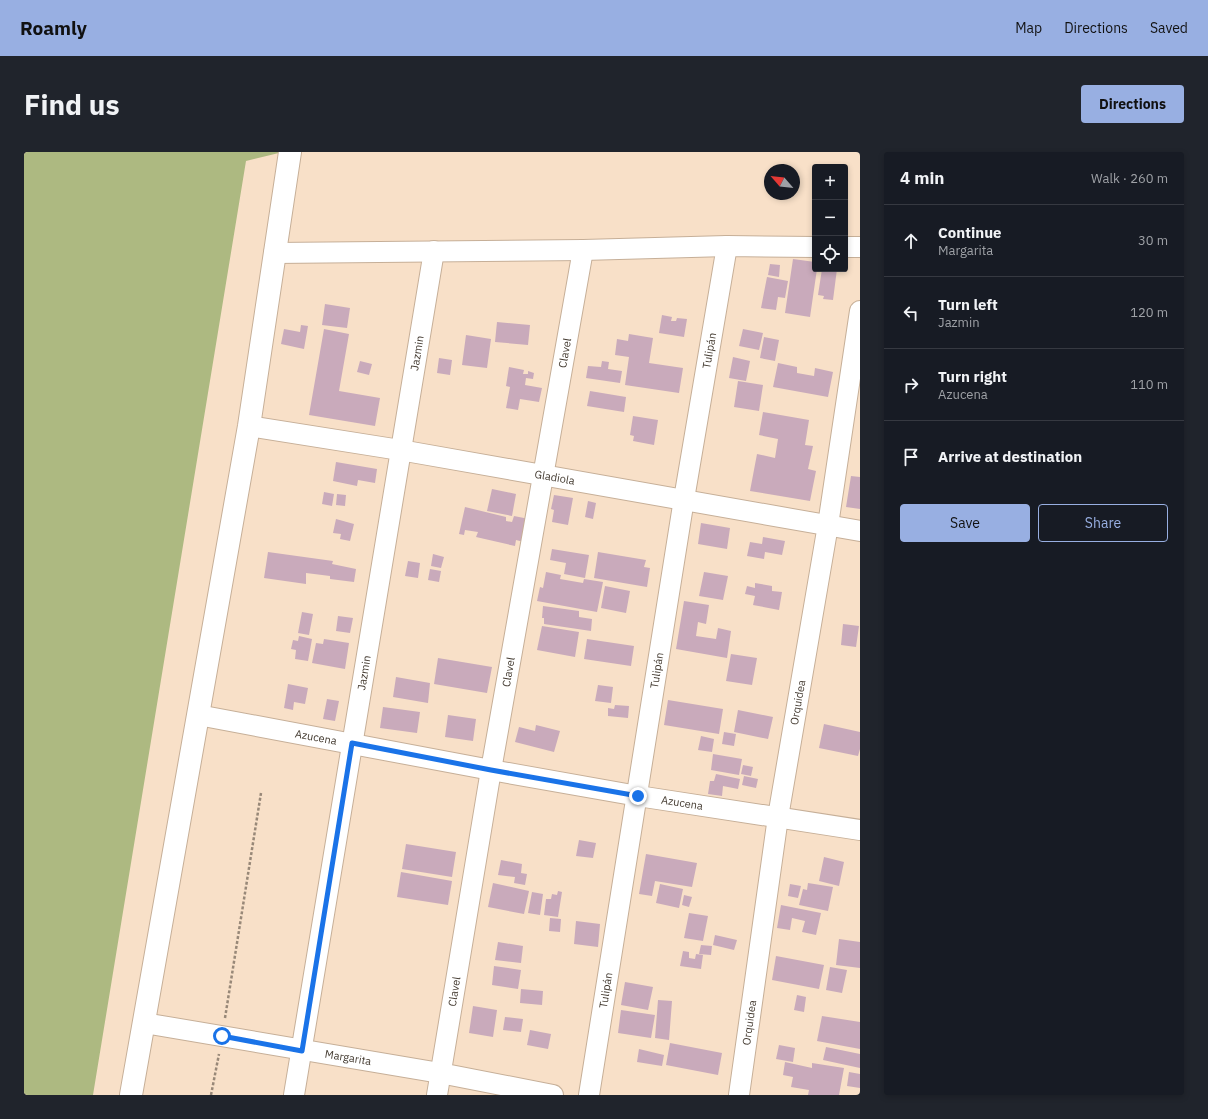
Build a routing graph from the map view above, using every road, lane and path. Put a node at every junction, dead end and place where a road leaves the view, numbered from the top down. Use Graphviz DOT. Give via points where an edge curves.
graph roads {
  1 [pos="290,152"];
  2 [pos="727,246"];
  3 [pos="812,247"];
  4 [pos="848,247"];
  5 [pos="860,247"];
  6 [pos="583,250"];
  7 [pos="434,251"];
  8 [pos="274,253"];
  9 [pos="860,311"];
  10 [pos="249,426"];
  11 [pos="400,450"];
  12 [pos="544,476"];
  13 [pos="684,499"];
  14 [pos="828,526"];
  15 [pos="860,530"];
  16 [pos="198,715"];
  17 [pos="352,743"];
  18 [pos="491,770"];
  19 [pos="262,793"];
  20 [pos="638,796"];
  21 [pos="778,817"];
  22 [pos="860,830"];
  23 [pos="144,1023"];
  24 [pos="222,1036"];
  25 [pos="302,1051"];
  26 [pos="440,1073"];
  27 [pos="131,1095"];
  28 [pos="211,1095"];
  29 [pos="294,1095"];
  30 [pos="437,1095"];
  31 [pos="553,1095"];
  32 [pos="589,1095"];
  33 [pos="739,1095"];
  1 -- 8 [label="street"];
  2 -- 3 [label="street"];
  2 -- 6 [label="street"];
  2 -- 13 [label="street, Tulipán"];
  4 -- 5 [label="street"];
  6 -- 7 [label="street"];
  6 -- 12 [label="street, Clavel"];
  7 -- 8 [label="street"];
  7 -- 11 [label="street, Jazmin"];
  8 -- 10 [label="street"];
  9 -- 14 [label="street, Orquidea"];
  10 -- 11 [label="street, Gladiola"];
  10 -- 16 [label="street"];
  11 -- 12 [label="street, Gladiola"];
  11 -- 17 [label="street, Jazmin"];
  12 -- 13 [label="street, Gladiola"];
  12 -- 18 [label="street, Clavel"];
  13 -- 14 [label="street, Gladiola"];
  13 -- 20 [label="street, Tulipán"];
  14 -- 15 [label="street, Gladiola"];
  14 -- 21 [label="street, Orquidea"];
  16 -- 17 [label="street, Azucena"];
  16 -- 23 [label="street"];
  17 -- 18 [label="street, Azucena"];
  17 -- 25 [label="street, Jazmin"];
  18 -- 20 [label="street, Azucena"];
  18 -- 26 [label="street, Clavel"];
  19 -- 24 [label="path"];
  20 -- 21 [label="street, Azucena"];
  20 -- 32 [label="street, Tulipán"];
  21 -- 22 [label="street, Azucena"];
  21 -- 33 [label="street, Orquidea"];
  23 -- 24 [label="street, Margarita"];
  23 -- 27 [label="street"];
  24 -- 25 [label="street, Margarita"];
  24 -- 28 [label="path"];
  25 -- 26 [label="street, Margarita"];
  25 -- 29 [label="street, Jazmin"];
  26 -- 30 [label="street, Clavel"];
  26 -- 31 [label="street, Margarita"];
}
